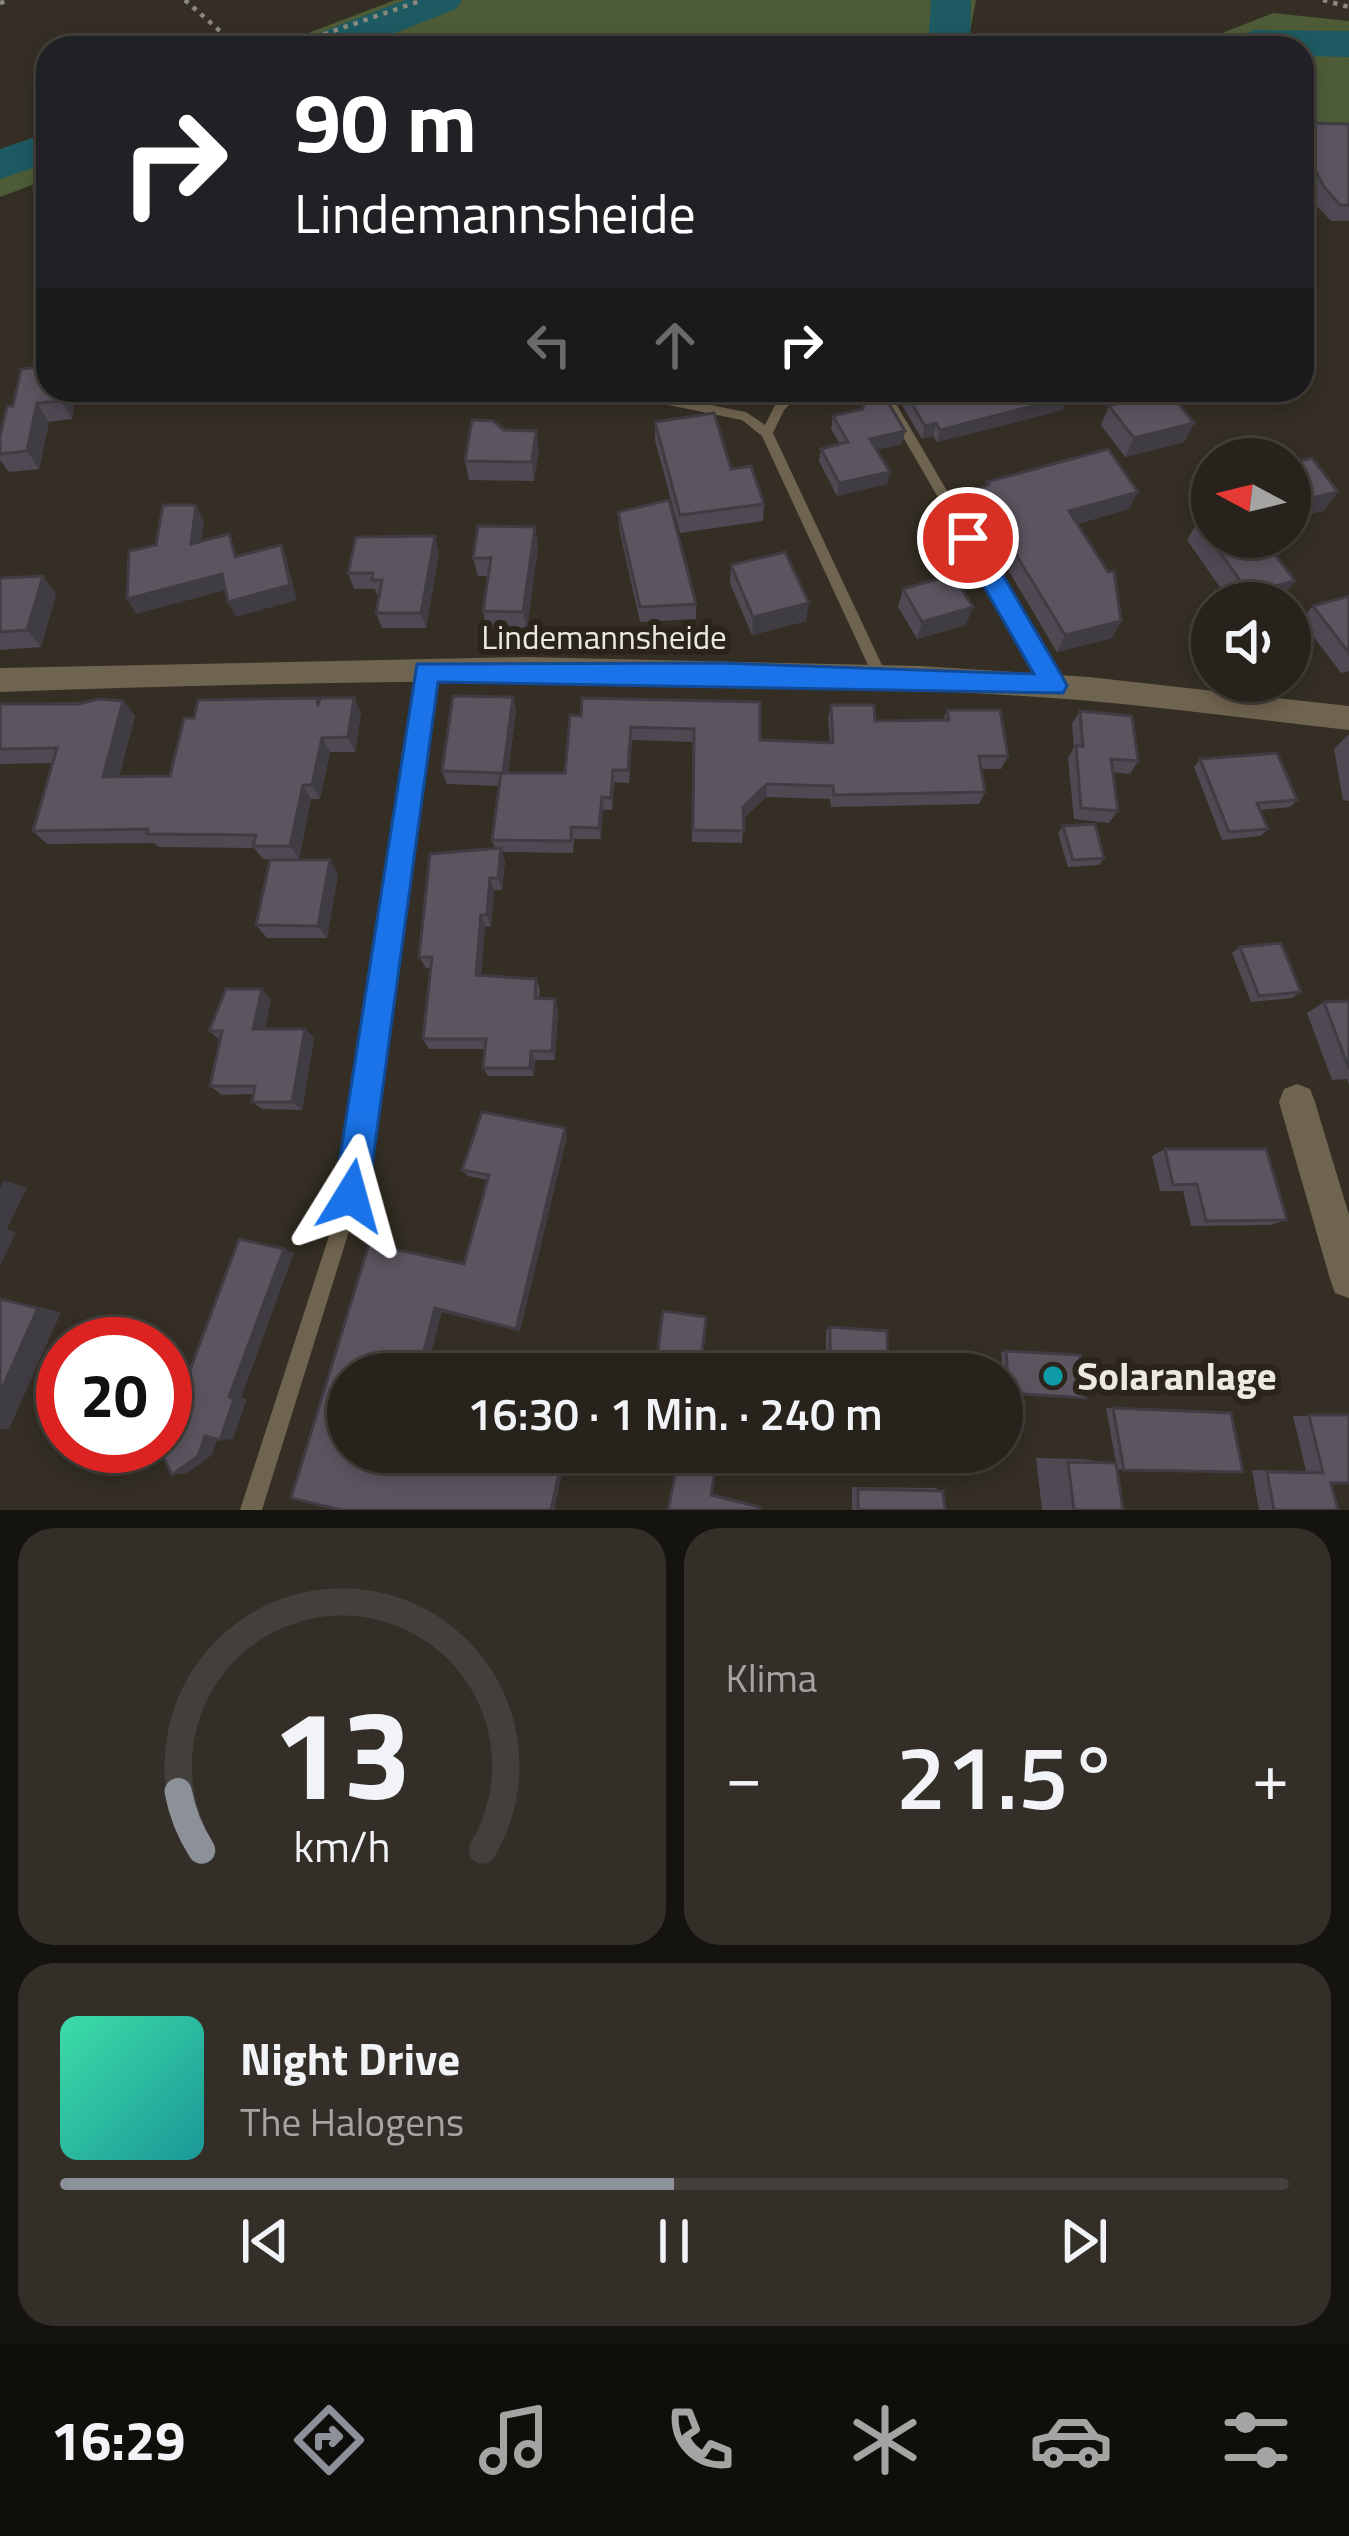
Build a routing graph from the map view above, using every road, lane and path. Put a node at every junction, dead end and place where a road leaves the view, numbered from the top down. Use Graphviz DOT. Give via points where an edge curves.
graph roads {
  1 [pos="10,0"];
  2 [pos="185,0"];
  3 [pos="423,0"];
  4 [pos="1323,0"];
  5 [pos="0,3"];
  6 [pos="1349,7"];
  7 [pos="226,36"];
  8 [pos="319,36"];
  9 [pos="675,402"];
  10 [pos="786,402"];
  11 [pos="889,402"];
  12 [pos="767,433"];
  13 [pos="426,672"];
  14 [pos="880,678"];
  15 [pos="0,680"];
  16 [pos="1054,686"];
  17 [pos="1349,718"];
  18 [pos="1297,1102"];
  19 [pos="1349,1279"];
  20 [pos="251,1510"];
  1 -- 5 [label="path"];
  2 -- 7 [label="path"];
  3 -- 8 [label="path"];
  4 -- 6 [label="path"];
  9 -- 12 [label="lane" via="746,416"];
  10 -- 12 [label="lane"];
  11 -- 16 [label="lane"];
  12 -- 14 [label="lane"];
  13 -- 14 [label="street, Lindemannsheide"];
  13 -- 15 [label="street, Lindemannsheide"];
  13 -- 20 [label="lane" via="351,1196"];
  14 -- 16 [label="street, Lindemannsheide"];
  16 -- 17 [label="street, Lindemannsheide"];
  18 -- 19 [label="street"];
}
